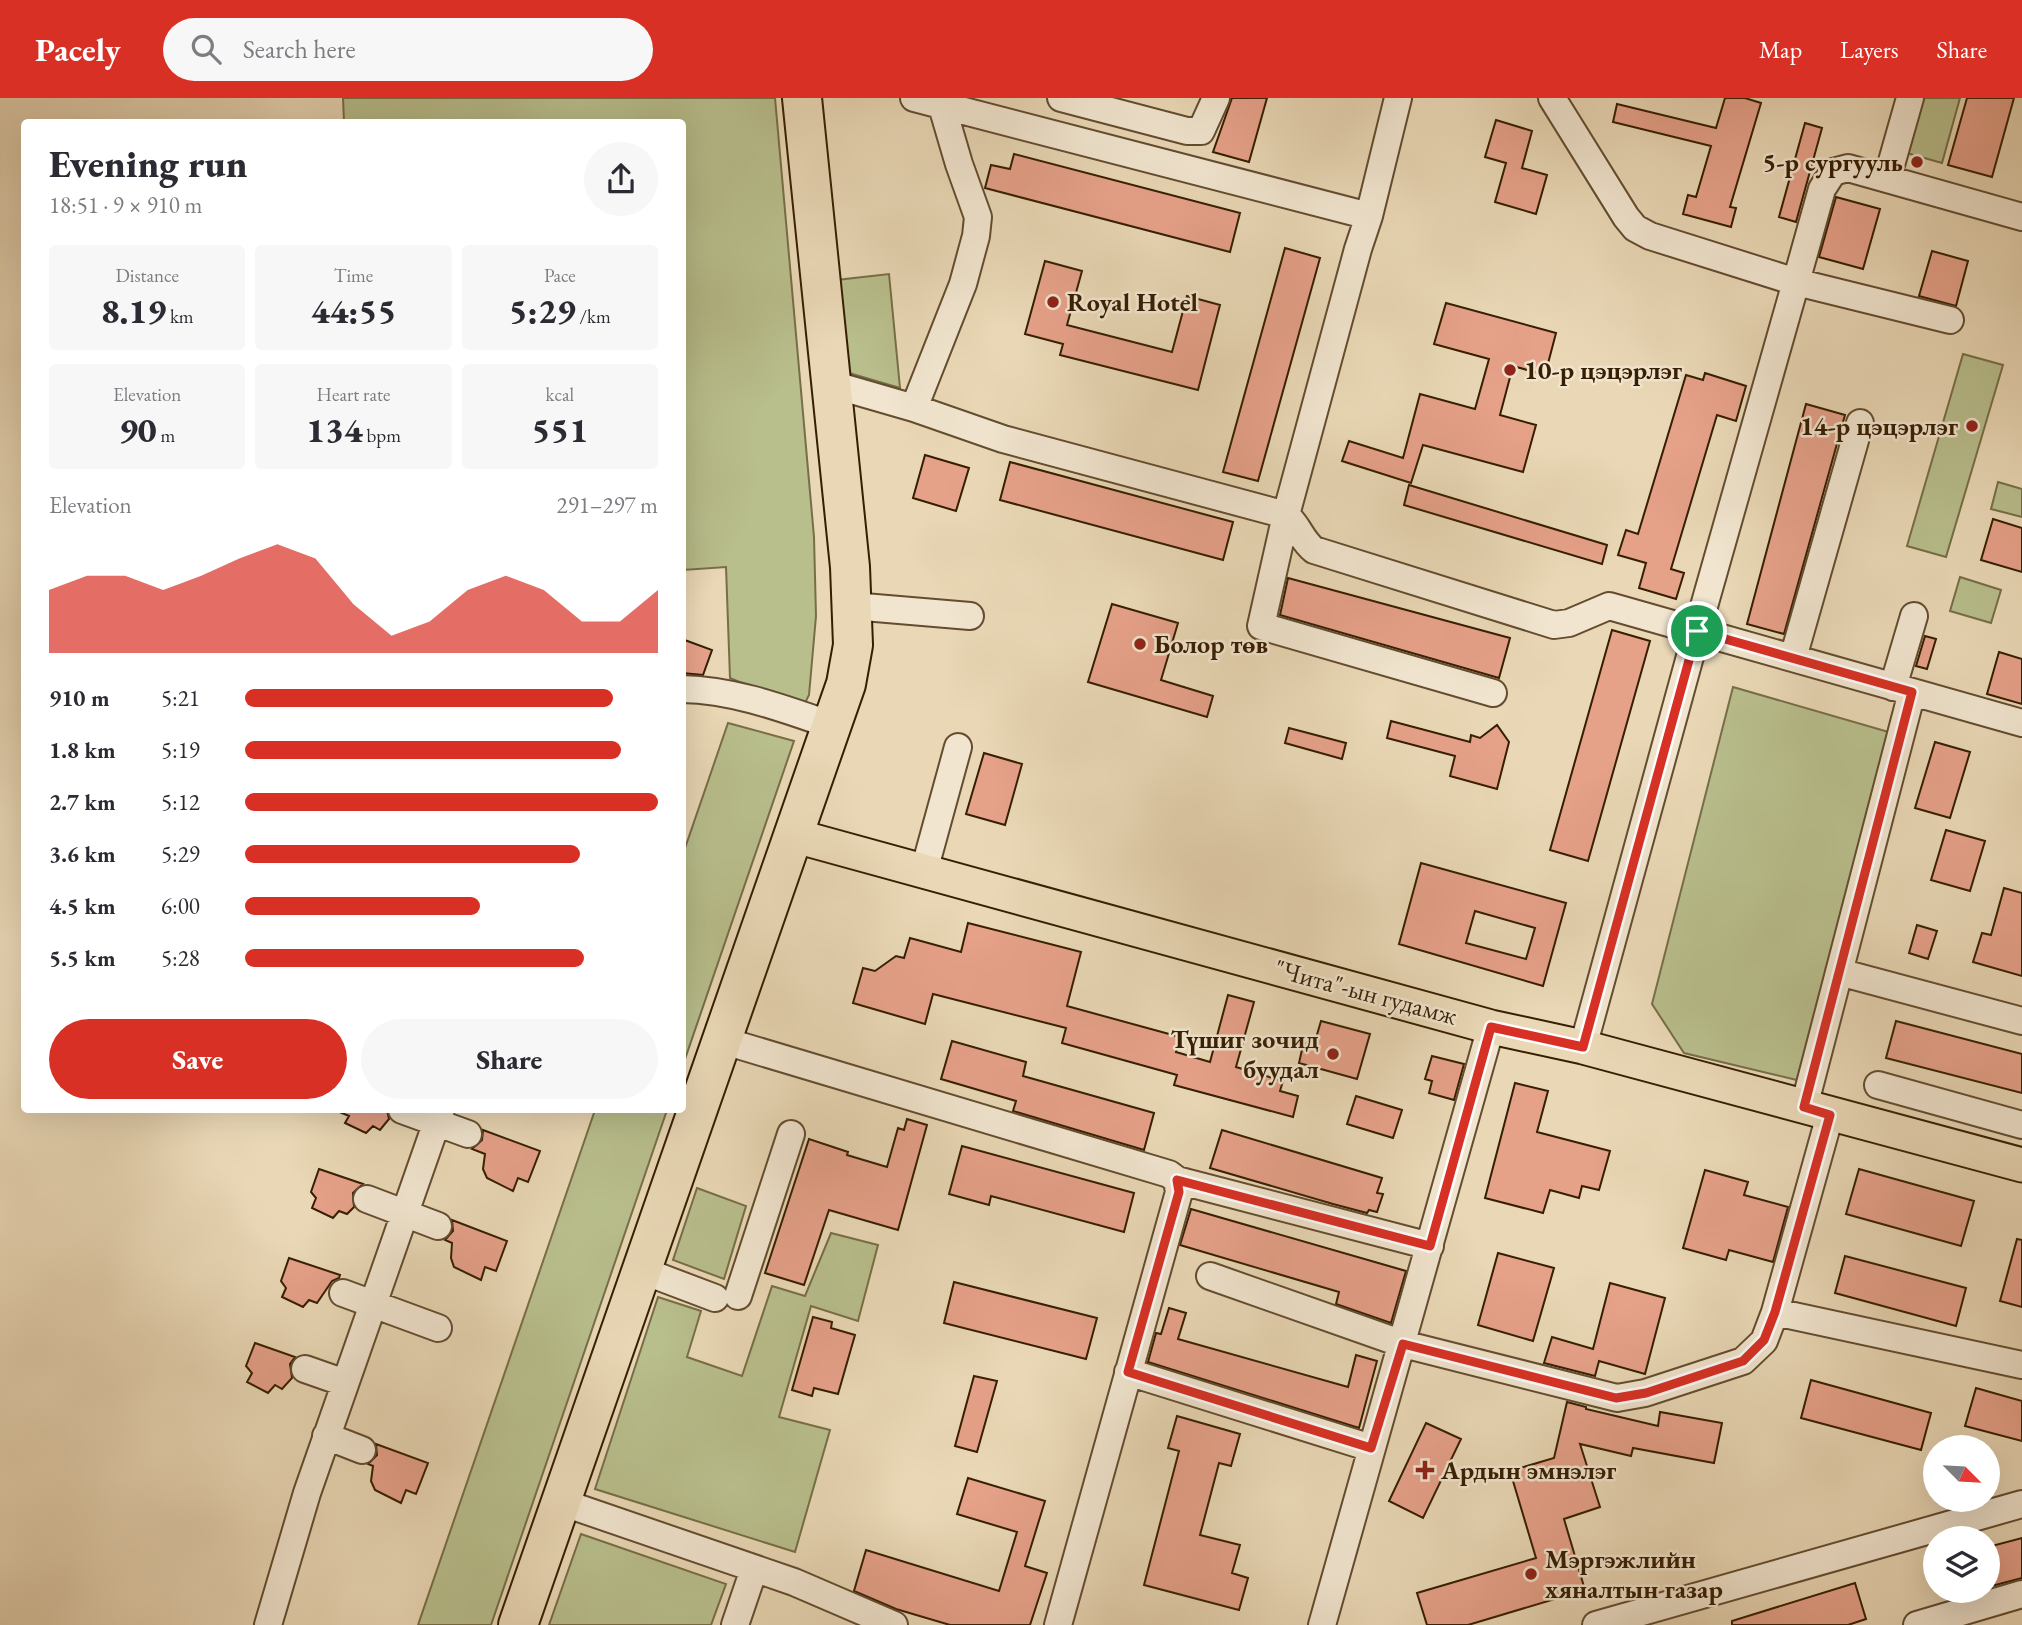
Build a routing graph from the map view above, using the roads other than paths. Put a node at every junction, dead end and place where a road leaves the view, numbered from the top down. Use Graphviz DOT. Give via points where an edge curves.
graph roads {
  1 [pos="802,98"];
  2 [pos="914,98"];
  3 [pos="1061,98"];
  4 [pos="1216,98"];
  5 [pos="1552,98"];
  6 [pos="1910,98"];
  7 [pos="1395,101"];
  8 [pos="942,106"];
  9 [pos="1887,179"];
  10 [pos="1369,216"];
  11 [pos="2022,217"];
  12 [pos="1796,282"];
  13 [pos="1950,320"];
  14 [pos="831,384"];
  15 [pos="914,408"];
  16 [pos="1860,423"];
  17 [pos="1286,515"];
  18 [pos="852,606"];
  19 [pos="970,616"];
  20 [pos="1914,617"];
  21 [pos="1697,631"];
  22 [pos="1793,659"];
  23 [pos="686,689"];
  24 [pos="1907,691"];
  25 [pos="1493,694"];
  26 [pos="2022,723"];
  27 [pos="831,724"];
  28 [pos="958,747"];
  29 [pos="792,835"];
  30 [pos="926,878"];
  31 [pos="1839,972"];
  32 [pos="2022,1021"];
  33 [pos="1491,1027"];
  34 [pos="721,1040"];
  35 [pos="1583,1047"];
  36 [pos="1878,1086"];
  37 [pos="1817,1111"];
  38 [pos="420,1113"];
  39 [pos="439,1116"];
  40 [pos="2022,1125"];
  41 [pos="468,1134"];
  42 [pos="791,1135"];
  43 [pos="2022,1163"];
  44 [pos="1177,1180"];
  45 [pos="367,1199"];
  46 [pos="403,1213"];
  47 [pos="438,1226"];
  48 [pos="1430,1246"];
  49 [pos="641,1270"];
  50 [pos="1210,1276"];
  51 [pos="342,1293"];
  52 [pos="373,1304"];
  53 [pos="1775,1312"];
  54 [pos="438,1328"];
  55 [pos="1403,1344"];
  56 [pos="2022,1365"];
  57 [pos="305,1369"];
  58 [pos="1128,1372"];
  59 [pos="345,1383"];
  60 [pos="326,1436"];
  61 [pos="1371,1448"];
  62 [pos="362,1450"];
  63 [pos="561,1502"];
  64 [pos="2022,1504"];
  65 [pos="754,1569"];
  66 [pos="2022,1594"];
  67 [pos="268,1625"];
  68 [pos="518,1625"];
  69 [pos="735,1625"];
  70 [pos="894,1625"];
  71 [pos="1058,1625"];
  72 [pos="1322,1625"];
  73 [pos="1597,1625"];
  74 [pos="1917,1625"];
  1 -- 14 [label="highway"];
  2 -- 8 [label="street"];
  3 -- 4 [label="street" via="1186,131 1202,131"];
  5 -- 12 [label="street" via="1635,228"];
  6 -- 9 [label="street"];
  7 -- 10 [label="street"];
  8 -- 10 [label="street"];
  8 -- 15 [label="street" via="978,216 963,284"];
  9 -- 11 [label="street"];
  9 -- 12 [label="street" via="1848,168 1833,172 1822,189"];
  10 -- 17 [label="street"];
  12 -- 13 [label="street"];
  12 -- 21 [label="street"];
  14 -- 15 [label="street"];
  14 -- 18 [label="highway"];
  15 -- 17 [label="street" via="1003,439"];
  16 -- 22 [label="street"];
  17 -- 21 [label="street" via="1314,550 1554,625 1609,606"];
  17 -- 25 [label="street" via="1262,626"];
  18 -- 19 [label="street"];
  18 -- 27 [label="highway" via="853,645 846,684"];
  20 -- 24 [label="street"];
  21 -- 22 [label="street"];
  21 -- 35 [label="street"];
  22 -- 24 [label="street"];
  23 -- 27 [label="street" via="750,698"];
  24 -- 26 [label="street"];
  24 -- 31 [label="street"];
  27 -- 29 [label="highway"];
  28 -- 30 [label="street"];
  29 -- 30 [label="main road, \"Чита\"-ын гудамж"];
  29 -- 34 [label="highway"];
  30 -- 33 [label="main road, \"Чита\"-ын гудамж"];
  31 -- 32 [label="street"];
  31 -- 37 [label="street"];
  33 -- 35 [label="main road, \"Чита\"-ын гудамж"];
  33 -- 48 [label="street"];
  34 -- 44 [label="street"];
  34 -- 49 [label="highway"];
  35 -- 37 [label="main road, \"Чита\"-ын гудамж"];
  36 -- 40 [label="street"];
  37 -- 43 [label="main road, \"Чита\"-ын гудамж"];
  37 -- 53 [label="street"];
  38 -- 39 [label="street"];
  39 -- 41 [label="street"];
  39 -- 46 [label="street"];
  42 -- 49 [label="street" via="726,1297"];
  44 -- 48 [label="street"];
  44 -- 58 [label="street" via="1179,1192"];
  45 -- 46 [label="street"];
  46 -- 47 [label="street"];
  46 -- 52 [label="street"];
  48 -- 55 [label="street"];
  49 -- 63 [label="highway"];
  50 -- 55 [label="street"];
  51 -- 52 [label="street"];
  52 -- 54 [label="street"];
  52 -- 59 [label="street"];
  53 -- 55 [label="street" via="1764,1340 1743,1361 1646,1393 1616,1398"];
  53 -- 56 [label="street"];
  55 -- 61 [label="street"];
  57 -- 59 [label="street"];
  58 -- 61 [label="street"];
  58 -- 71 [label="street"];
  59 -- 60 [label="street"];
  60 -- 62 [label="street"];
  60 -- 67 [label="street"];
  61 -- 72 [label="street"];
  63 -- 65 [label="street"];
  63 -- 68 [label="highway"];
  64 -- 73 [label="street"];
  65 -- 69 [label="street"];
  65 -- 70 [label="street"];
  66 -- 74 [label="street"];
}
